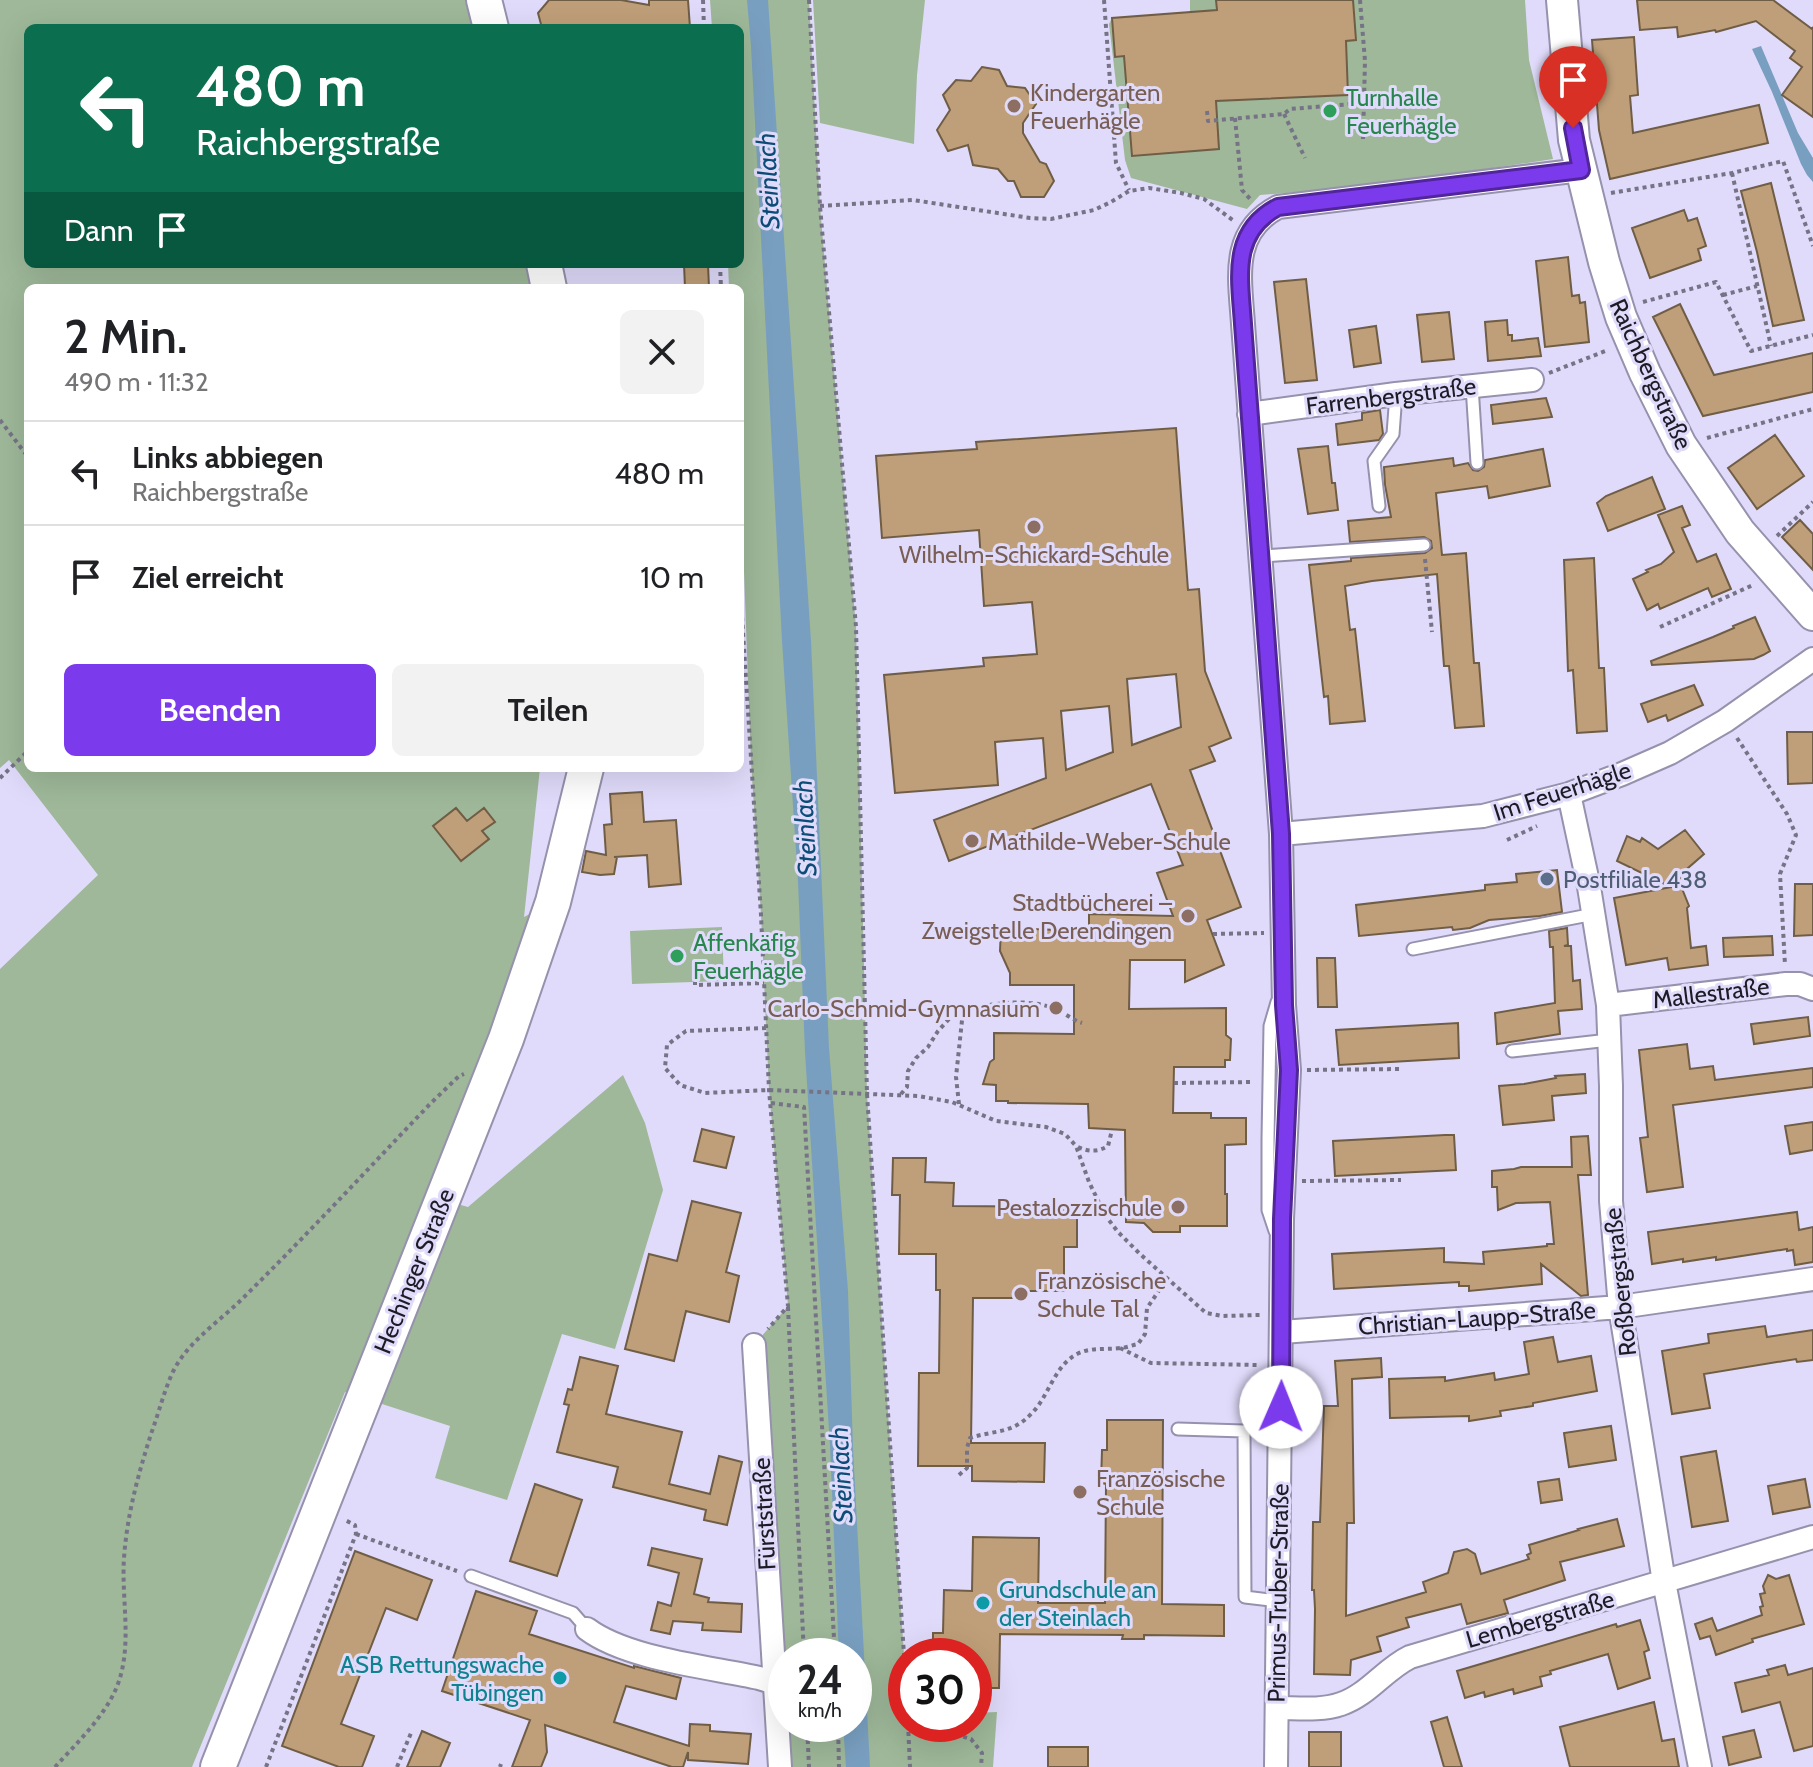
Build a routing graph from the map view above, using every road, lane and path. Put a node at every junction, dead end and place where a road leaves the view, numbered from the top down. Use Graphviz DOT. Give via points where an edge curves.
graph roads {
  1 [pos="484,0"];
  2 [pos="703,0"];
  3 [pos="809,0"];
  4 [pos="1104,0"];
  5 [pos="1360,0"];
  6 [pos="1562,0"];
  7 [pos="490,24"];
  8 [pos="704,24"];
  9 [pos="1364,103"];
  10 [pos="1207,111"];
  11 [pos="1284,114"];
  12 [pos="1235,118"];
  13 [pos="1363,139"];
  14 [pos="1305,158"];
  15 [pos="1732,173"];
  16 [pos="1585,183"];
  17 [pos="1129,191"];
  18 [pos="820,206"];
  19 [pos="1265,214"];
  20 [pos="1249,232"];
  21 [pos="1813,246"];
  22 [pos="1757,286"];
  23 [pos="1723,295"];
  24 [pos="1618,308"];
  25 [pos="1813,335"];
  26 [pos="1631,341"];
  27 [pos="1771,346"];
  28 [pos="1532,380"];
  29 [pos="1472,386"];
  30 [pos="1396,394"];
  31 [pos="1813,409"];
  32 [pos="1249,414"];
  33 [pos="0,420"];
  34 [pos="1681,445"];
  35 [pos="24,452"];
  36 [pos="1477,463"];
  37 [pos="1813,502"];
  38 [pos="1379,506"];
  39 [pos="1424,545"];
  40 [pos="1261,556"];
  41 [pos="1767,564"];
  42 [pos="1813,615"];
  43 [pos="1660,627"];
  44 [pos="1432,632"];
  45 [pos="744,651"];
  46 [pos="1813,659"];
  47 [pos="1725,721"];
  48 [pos="24,755"];
  49 [pos="585,772"];
  50 [pos="0,778"];
  51 [pos="1569,794"];
  52 [pos="1281,834"];
  53 [pos="1594,914"];
  54 [pos="1283,932"];
  55 [pos="1213,934"];
  56 [pos="1413,949"];
  57 [pos="695,981"];
  58 [pos="764,983"];
  59 [pos="1284,983"];
  60 [pos="1786,984"];
  61 [pos="1813,989"];
  62 [pos="1608,1005"];
  63 [pos="963,1011"];
  64 [pos="1082,1023"];
  65 [pos="766,1028"];
  66 [pos="1609,1040"];
  67 [pos="1512,1051"];
  68 [pos="1402,1069"];
  69 [pos="1289,1070"];
  70 [pos="494,1072"];
  71 [pos="1256,1082"];
  72 [pos="1174,1083"];
  73 [pos="769,1090"];
  74 [pos="867,1094"];
  75 [pos="901,1094"];
  76 [pos="771,1103"];
  77 [pos="959,1104"];
  78 [pos="1112,1130"];
  79 [pos="1076,1146"];
  80 [pos="1401,1180"];
  81 [pos="1284,1181"];
  82 [pos="1282,1252"];
  83 [pos="1167,1279"];
  84 [pos="1813,1279"];
  85 [pos="788,1306"];
  86 [pos="1620,1307"];
  87 [pos="1282,1323"];
  88 [pos="754,1345"];
  89 [pos="1120,1348"];
  90 [pos="1282,1366"];
  91 [pos="1178,1429"];
  92 [pos="959,1475"];
  93 [pos="1813,1537"];
  94 [pos="471,1576"];
  95 [pos="1664,1582"];
  96 [pos="1278,1601"];
  97 [pos="587,1629"];
  98 [pos="772,1638"];
  99 [pos="803,1638"];
  100 [pos="834,1638"];
  101 [pos="903,1638"];
  102 [pos="768,1681"];
  103 [pos="1277,1708"];
  104 [pos="411,1733"];
  105 [pos="779,1742"];
  106 [pos="808,1742"];
  107 [pos="838,1742"];
  108 [pos="909,1742"];
  109 [pos="973,1742"];
  110 [pos="55,1767"];
  111 [pos="218,1767"];
  112 [pos="266,1767"];
  113 [pos="397,1767"];
  114 [pos="780,1767"];
  115 [pos="809,1767"];
  116 [pos="839,1767"];
  117 [pos="910,1767"];
  118 [pos="981,1767"];
  119 [pos="1276,1767"];
  120 [pos="1700,1767"];
  1 -- 7 [label="main road"];
  2 -- 8 [label="path"];
  3 -- 18 [label="path"];
  4 -- 17 [label="path" via="1116,163"];
  5 -- 9 [label="path"];
  6 -- 16 [label="street, Raichbergstraße" via="1572,122"];
  9 -- 11 [label="path" via="1290,109"];
  9 -- 13 [label="path"];
  10 -- 12 [label="path" via="1208,121"];
  11 -- 12 [label="path"];
  11 -- 14 [label="path"];
  12 -- 19 [label="path" via="1242,190"];
  15 -- 16 [label="path"];
  15 -- 21 [label="path" via="1783,161"];
  15 -- 22 [label="path"];
  16 -- 19 [label="street" via="1278,207"];
  16 -- 24 [label="street, Raichbergstraße"];
  17 -- 18 [label="path" via="1094,210 1051,219 913,200"];
  17 -- 20 [label="path" via="1149,188 1204,199"];
  18 -- 74 [label="path" via="856,627"];
  19 -- 20 [label="street"];
  20 -- 32 [label="street, Primus-Truber-Straße" via="1241,282"];
  22 -- 23 [label="path"];
  22 -- 27 [label="path"];
  23 -- 24 [label="path" via="1716,282"];
  23 -- 27 [label="path" via="1751,351"];
  24 -- 26 [label="street, Raichbergstraße"];
  25 -- 27 [label="path"];
  26 -- 28 [label="path"];
  26 -- 34 [label="street, Raichbergstraße"];
  28 -- 29 [label="street, Farrenbergstraße"];
  29 -- 30 [label="street, Farrenbergstraße"];
  29 -- 36 [label="lane"];
  30 -- 32 [label="street, Farrenbergstraße"];
  30 -- 38 [label="lane" via="1393,434 1374,461"];
  31 -- 34 [label="path"];
  32 -- 40 [label="street, Primus-Truber-Straße"];
  33 -- 35 [label="path"];
  34 -- 41 [label="street, Raichbergstraße"];
  37 -- 41 [label="path"];
  39 -- 40 [label="lane"];
  39 -- 44 [label="path"];
  40 -- 52 [label="street, Primus-Truber-Straße"];
  41 -- 42 [label="street, Raichbergstraße"];
  41 -- 43 [label="path"];
  45 -- 58 [label="path"];
  46 -- 47 [label="street, Im Feuerhägle"];
  47 -- 51 [label="street, Im Feuerhägle" via="1670,753"];
  47 -- 60 [label="path" via="1796,835 1780,874"];
  48 -- 50 [label="path"];
  49 -- 70 [label="main road, Hechinger Straße" via="553,902"];
  51 -- 52 [label="street, Im Feuerhägle" via="1483,816"];
  51 -- 53 [label="street, Roßbergstraße"];
  52 -- 54 [label="street, Primus-Truber-Straße"];
  53 -- 56 [label="lane"];
  53 -- 62 [label="street, Roßbergstraße"];
  54 -- 55 [label="path"];
  54 -- 59 [label="street, Primus-Truber-Straße"];
  57 -- 58 [label="path"];
  58 -- 65 [label="path"];
  59 -- 69 [label="street, Primus-Truber-Straße"];
  59 -- 82 [label="lane" via="1270,1026 1268,1139 1268,1210"];
  60 -- 61 [label="street, Mallestraße"];
  60 -- 62 [label="street, Mallestraße"];
  62 -- 66 [label="street, Roßbergstraße"];
  63 -- 64 [label="path" via="1021,1002 1054,1008"];
  63 -- 75 [label="path" via="949,1019 916,1058"];
  63 -- 77 [label="path" via="956,1077"];
  65 -- 73 [label="path"];
  65 -- 73 [label="path" via="686,1031 667,1045 665,1068 680,1085 705,1093"];
  66 -- 67 [label="lane"];
  66 -- 86 [label="street, Roßbergstraße" via="1611,1201"];
  68 -- 69 [label="path"];
  69 -- 81 [label="street, Primus-Truber-Straße"];
  70 -- 110 [label="path" via="459,1076 202,1335 172,1373 131,1505 123,1563 121,1672 97,1718"];
  70 -- 111 [label="main road, Hechinger Straße"];
  71 -- 72 [label="path"];
  73 -- 74 [label="path"];
  73 -- 76 [label="path"];
  74 -- 75 [label="path"];
  74 -- 101 [label="path"];
  75 -- 77 [label="path"];
  76 -- 85 [label="path"];
  76 -- 100 [label="path" via="804,1107"];
  77 -- 79 [label="path" via="996,1121 1046,1127 1065,1134"];
  78 -- 79 [label="path" via="1108,1146 1101,1150"];
  79 -- 83 [label="path" via="1105,1215"];
  80 -- 81 [label="path"];
  81 -- 82 [label="street, Primus-Truber-Straße"];
  82 -- 87 [label="street, Primus-Truber-Straße"];
  83 -- 87 [label="path" via="1206,1313"];
  83 -- 89 [label="path" via="1147,1308 1145,1334 1138,1344"];
  84 -- 86 [label="street, Christian-Laupp-Straße"];
  85 -- 88 [label="path"];
  85 -- 99 [label="path"];
  86 -- 87 [label="street, Christian-Laupp-Straße"];
  86 -- 95 [label="street, Roßbergstraße"];
  87 -- 90 [label="street, Primus-Truber-Straße"];
  88 -- 98 [label="street, Fürststraße"];
  89 -- 90 [label="path" via="1151,1363"];
  89 -- 92 [label="path" via="1074,1355 1032,1413 1015,1427 970,1438 967,1468"];
  90 -- 96 [label="street, Primus-Truber-Straße"];
  91 -- 96 [label="lane" via="1244,1431 1245,1597"];
  93 -- 95 [label="street, Lembergstraße"];
  94 -- 97 [label="lane" via="573,1613"];
  94 -- 112 [label="path" via="356,1534"];
  95 -- 103 [label="street, Lembergstraße" via="1410,1657 1344,1704"];
  95 -- 120 [label="street, Roßbergstraße"];
  96 -- 103 [label="street, Primus-Truber-Straße"];
  97 -- 102 [label="street" via="651,1656"];
  103 -- 119 [label="street, Primus-Truber-Straße"];
  104 -- 113 [label="path"];
  105 -- 114 [label="street, Fürststraße"];
  106 -- 115 [label="path"];
  107 -- 116 [label="path"];
  108 -- 117 [label="path"];
  109 -- 118 [label="path" via="982,1753"];
}
